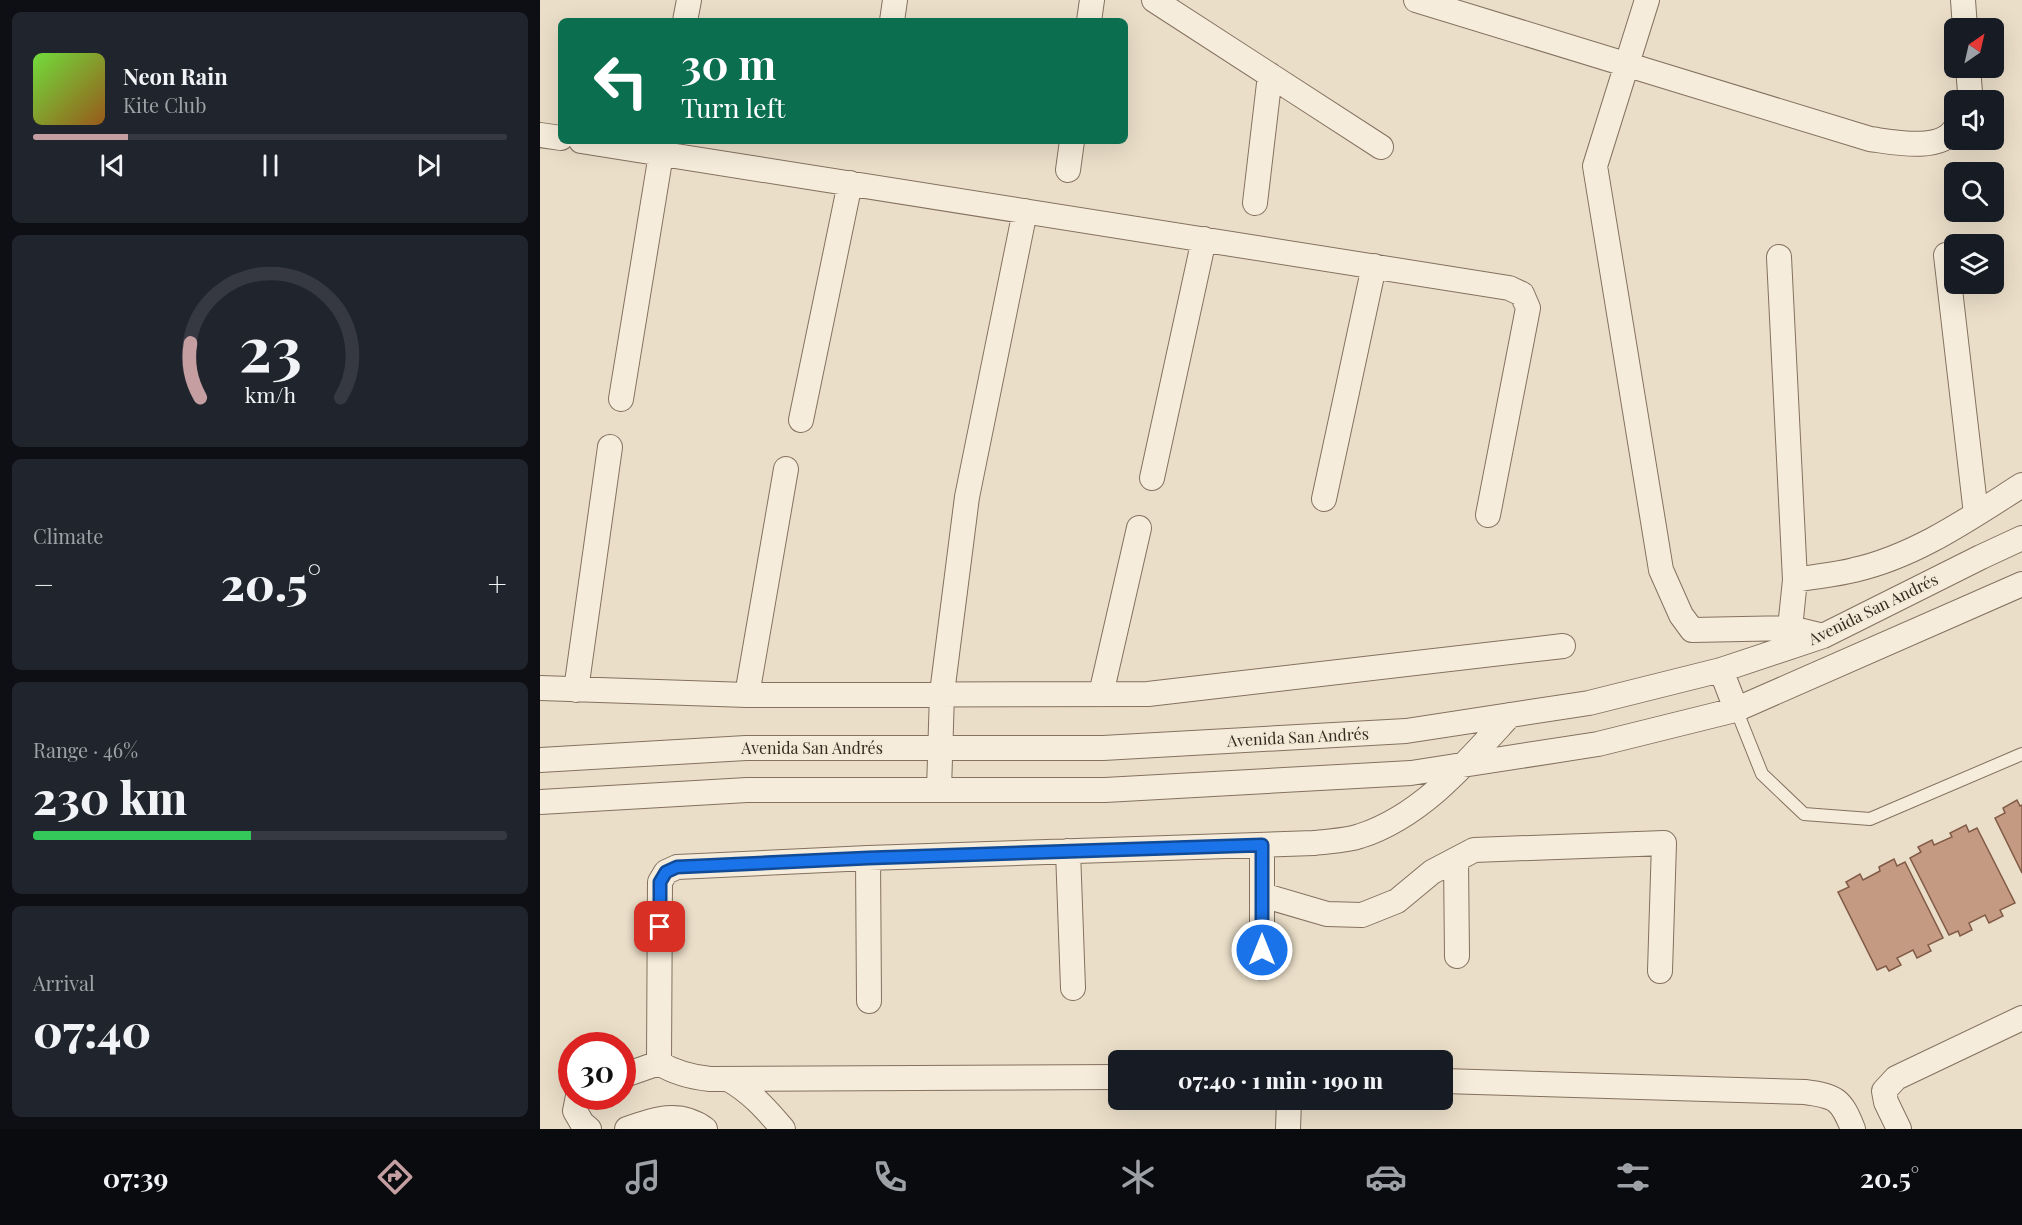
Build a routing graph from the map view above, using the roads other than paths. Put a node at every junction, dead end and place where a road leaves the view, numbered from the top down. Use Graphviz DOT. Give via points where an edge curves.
graph roads {
  1 [pos="689,0"];
  2 [pos="895,0"];
  3 [pos="1092,0"];
  4 [pos="1154,0"];
  5 [pos="1416,0"];
  6 [pos="1647,0"];
  7 [pos="1963,0"];
  8 [pos="686,18"];
  9 [pos="892,18"];
  10 [pos="1089,18"];
  11 [pos="1964,18"];
  12 [pos="1626,66"];
  13 [pos="1270,75"];
  14 [pos="540,135"];
  15 [pos="558,138"];
  16 [pos="1944,138"];
  17 [pos="599,144"];
  18 [pos="1072,144"];
  19 [pos="1381,147"];
  20 [pos="661,154"];
  21 [pos="1068,170"];
  22 [pos="850,183"];
  23 [pos="1255,202"];
  24 [pos="1025,211"];
  25 [pos="1204,239"];
  26 [pos="1779,256"];
  27 [pos="1374,266"];
  28 [pos="1951,294"];
  29 [pos="621,399"];
  30 [pos="801,420"];
  31 [pos="610,447"];
  32 [pos="786,469"];
  33 [pos="1152,478"];
  34 [pos="2022,485"];
  35 [pos="1324,499"];
  36 [pos="1976,514"];
  37 [pos="1488,515"];
  38 [pos="1139,528"];
  39 [pos="2022,538"];
  40 [pos="1795,580"];
  41 [pos="2022,585"];
  42 [pos="1790,628"];
  43 [pos="1823,636"];
  44 [pos="1563,646"];
  45 [pos="1721,670"];
  46 [pos="540,688"];
  47 [pos="576,690"];
  48 [pos="942,693"];
  49 [pos="1101,694"];
  50 [pos="747,695"];
  51 [pos="1736,709"];
  52 [pos="1510,715"];
  53 [pos="941,748"];
  54 [pos="2022,754"];
  55 [pos="540,760"];
  56 [pos="1465,764"];
  57 [pos="939,790"];
  58 [pos="540,802"];
  59 [pos="1262,845"];
  60 [pos="1068,851"];
  61 [pos="868,858"];
  62 [pos="1456,860"];
  63 [pos="1262,895"];
  64 [pos="1457,956"];
  65 [pos="1262,968"];
  66 [pos="1660,971"];
  67 [pos="1072,988"];
  68 [pos="869,1001"];
  69 [pos="2022,1018"];
  70 [pos="659,1064"];
  71 [pos="636,1071"];
  72 [pos="1108,1077"];
  73 [pos="728,1079"];
  74 [pos="1453,1081"];
  75 [pos="575,1110"];
  76 [pos="1289,1110"];
  77 [pos="589,1129"];
  78 [pos="627,1129"];
  79 [pos="705,1129"];
  80 [pos="783,1129"];
  81 [pos="1288,1129"];
  82 [pos="1853,1129"];
  83 [pos="1899,1129"];
  1 -- 8 [label="street"];
  2 -- 9 [label="street"];
  3 -- 10 [label="street"];
  4 -- 13 [label="street"];
  5 -- 12 [label="street"];
  6 -- 12 [label="street"];
  7 -- 11 [label="street"];
  12 -- 16 [label="street" via="1870,140 1928,144"];
  12 -- 42 [label="street" via="1595,166 1661,570 1692,630"];
  13 -- 19 [label="street"];
  13 -- 23 [label="street"];
  14 -- 15 [label="street"];
  17 -- 20 [label="street"];
  18 -- 21 [label="street"];
  20 -- 22 [label="street"];
  20 -- 29 [label="street"];
  22 -- 24 [label="street"];
  22 -- 30 [label="street"];
  24 -- 25 [label="street"];
  24 -- 48 [label="street" via="967,497"];
  25 -- 27 [label="street"];
  25 -- 33 [label="street"];
  26 -- 40 [label="street"];
  27 -- 35 [label="street"];
  27 -- 37 [label="street" via="1509,288 1522,294 1528,308"];
  28 -- 36 [label="street"];
  31 -- 47 [label="street"];
  32 -- 50 [label="street"];
  34 -- 36 [label="street"];
  36 -- 40 [label="street" via="1896,556 1855,570"];
  38 -- 49 [label="street"];
  39 -- 43 [label="street, Avenida San Andrés"];
  40 -- 42 [label="street"];
  41 -- 51 [label="street"];
  42 -- 43 [label="street"];
  43 -- 45 [label="street, Avenida San Andrés"];
  44 -- 49 [label="street" via="1148,694"];
  45 -- 51 [label="street"];
  45 -- 52 [label="street, Avenida San Andrés" via="1589,703"];
  46 -- 47 [label="street"];
  47 -- 50 [label="street"];
  48 -- 49 [label="street"];
  48 -- 50 [label="street"];
  48 -- 53 [label="street"];
  51 -- 54 [label="lane" via="1762,774 1804,814 1870,819"];
  51 -- 56 [label="street" via="1598,744"];
  52 -- 53 [label="street, Avenida San Andrés" via="1407,731 1103,748"];
  52 -- 56 [label="street"];
  53 -- 55 [label="street, Avenida San Andrés" via="746,748"];
  53 -- 57 [label="street"];
  56 -- 57 [label="street" via="1411,773 1105,790"];
  56 -- 59 [label="street" via="1407,815 1359,836"];
  57 -- 58 [label="street" via="747,789"];
  59 -- 60 [label="street"];
  59 -- 63 [label="street"];
  60 -- 61 [label="street"];
  60 -- 67 [label="street"];
  61 -- 68 [label="street"];
  61 -- 70 [label="street" via="677,867 666,872 660,882"];
  62 -- 63 [label="street" via="1432,872 1397,901 1362,915 1327,914"];
  62 -- 64 [label="street"];
  62 -- 66 [label="street" via="1474,850 1664,843"];
  63 -- 65 [label="street"];
  69 -- 83 [label="street" via="1896,1078 1884,1091"];
  70 -- 71 [label="street"];
  70 -- 73 [label="street" via="691,1077"];
  72 -- 73 [label="street"];
  73 -- 80 [label="street" via="760,1101"];
  74 -- 82 [label="street" via="1805,1092 1829,1095 1845,1108"];
  75 -- 77 [label="street"];
  76 -- 81 [label="street"];
  78 -- 79 [label="street" via="675,1116"];
}
